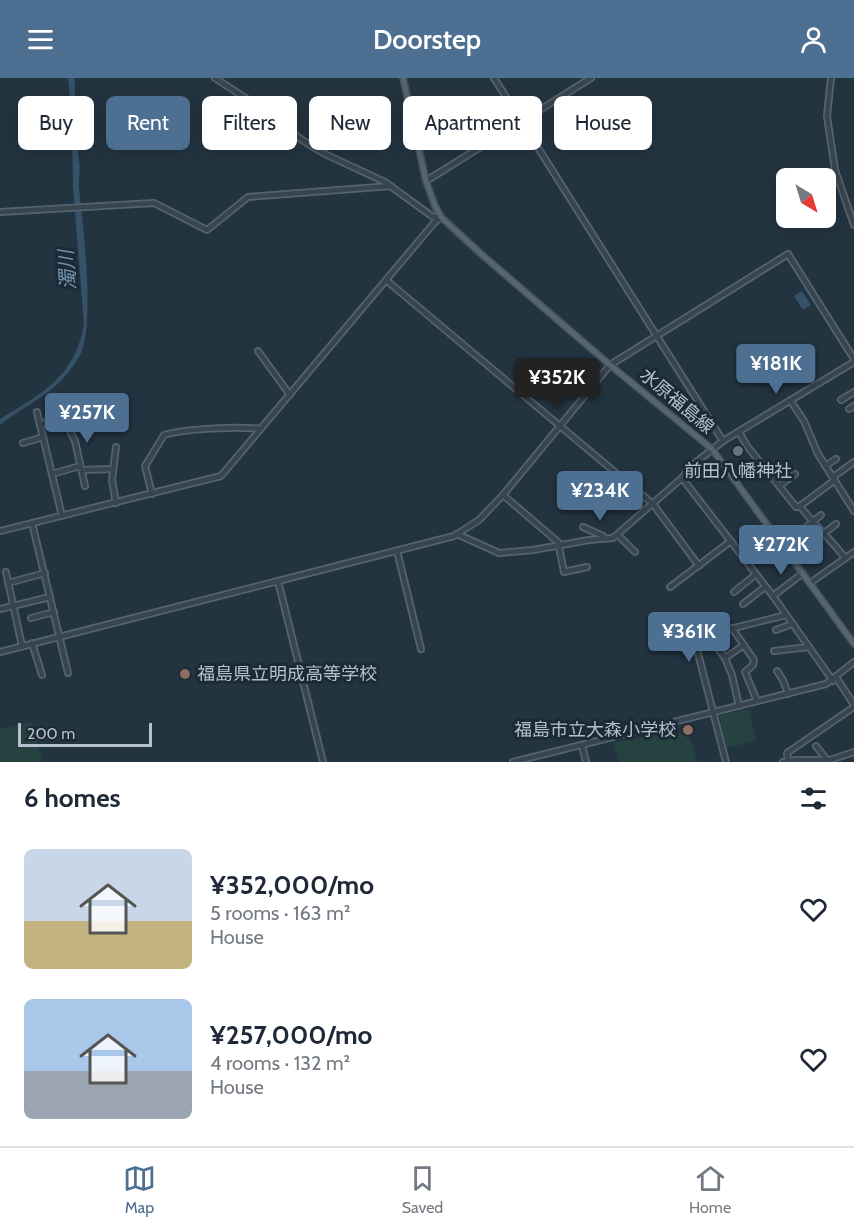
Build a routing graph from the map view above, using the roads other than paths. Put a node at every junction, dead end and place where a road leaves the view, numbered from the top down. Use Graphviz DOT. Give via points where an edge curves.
graph roads {
  1 [pos="215,78"];
  2 [pos="403,78"];
  3 [pos="494,78"];
  4 [pos="591,78"];
  5 [pos="831,78"];
  6 [pos="505,96"];
  7 [pos="542,109"];
  8 [pos="476,150"];
  9 [pos="540,150"];
  10 [pos="426,181"];
  11 [pos="392,186"];
  12 [pos="0,212"];
  13 [pos="441,217"];
  14 [pos="854,225"];
  15 [pos="386,280"];
  16 [pos="657,336"];
  17 [pos="258,351"];
  18 [pos="854,362"];
  19 [pos="610,365"];
  20 [pos="854,392"];
  21 [pos="290,395"];
  22 [pos="790,400"];
  23 [pos="841,400"];
  24 [pos="37,412"];
  25 [pos="60,412"];
  26 [pos="40,426"];
  27 [pos="561,426"];
  28 [pos="99,427"];
  29 [pos="260,429"];
  30 [pos="739,432"];
  31 [pos="43,437"];
  32 [pos="723,441"];
  33 [pos="23,443"];
  34 [pos="117,447"];
  35 [pos="712,449"];
  36 [pos="836,459"];
  37 [pos="854,462"];
  38 [pos="825,466"];
  39 [pos="81,468"];
  40 [pos="113,469"];
  41 [pos="52,474"];
  42 [pos="795,474"];
  43 [pos="682,478"];
  44 [pos="834,478"];
  45 [pos="85,486"];
  46 [pos="779,486"];
  47 [pos="152,494"];
  48 [pos="502,495"];
  49 [pos="116,502"];
  50 [pos="653,504"];
  51 [pos="800,506"];
  52 [pos="854,511"];
  53 [pos="821,515"];
  54 [pos="62,516"];
  55 [pos="812,523"];
  56 [pos="32,524"];
  57 [pos="836,524"];
  58 [pos="583,527"];
  59 [pos="0,531"];
  60 [pos="458,534"];
  61 [pos="824,534"];
  62 [pos="618,535"];
  63 [pos="605,538"];
  64 [pos="731,541"];
  65 [pos="783,546"];
  66 [pos="559,547"];
  67 [pos="397,551"];
  68 [pos="635,552"];
  69 [pos="854,552"];
  70 [pos="845,558"];
  71 [pos="699,566"];
  72 [pos="587,567"];
  73 [pos="6,572"];
  74 [pos="45,573"];
  75 [pos="803,573"];
  76 [pos="755,575"];
  77 [pos="278,581"];
  78 [pos="8,583"];
  79 [pos="810,583"];
  80 [pos="765,586"];
  81 [pos="670,587"];
  82 [pos="734,592"];
  83 [pos="50,597"];
  84 [pos="773,597"];
  85 [pos="743,604"];
  86 [pos="14,606"];
  87 [pos="0,609"];
  88 [pos="54,612"];
  89 [pos="786,615"];
  90 [pos="31,618"];
  91 [pos="792,624"];
  92 [pos="702,627"];
  93 [pos="732,628"];
  94 [pos="776,630"];
  95 [pos="707,635"];
  96 [pos="60,636"];
  97 [pos="32,644"];
  98 [pos="854,644"];
  99 [pos="744,645"];
  100 [pos="22,646"];
  101 [pos="809,647"];
  102 [pos="421,649"];
  103 [pos="774,651"];
  104 [pos="0,652"];
  105 [pos="725,658"];
  106 [pos="854,662"];
  107 [pos="777,671"];
  108 [pos="68,673"];
  109 [pos="42,675"];
  110 [pos="835,679"];
  111 [pos="788,694"];
  112 [pos="757,701"];
  113 [pos="739,706"];
  114 [pos="854,706"];
  115 [pos="714,712"];
  116 [pos="582,745"];
  117 [pos="816,746"];
  118 [pos="854,752"];
  119 [pos="826,760"];
  120 [pos="788,761"];
  121 [pos="323,762"];
  122 [pos="517,762"];
  123 [pos="586,762"];
  124 [pos="726,762"];
  1 -- 11 [label="street" via="325,154"];
  2 -- 10 [label="main road, 水原福島線"];
  3 -- 6 [label="street"];
  4 -- 7 [label="street"];
  5 -- 14 [label="street" via="827,116 835,170"];
  8 -- 10 [label="street"];
  9 -- 16 [label="street"];
  10 -- 13 [label="main road, 水原福島線"];
  11 -- 12 [label="street" via="248,197 207,230 154,203"];
  11 -- 13 [label="street" via="433,217"];
  13 -- 15 [label="street"];
  13 -- 19 [label="main road, 水原福島線"];
  15 -- 21 [label="street"];
  15 -- 27 [label="street"];
  16 -- 18 [label="street" via="788,254"];
  16 -- 19 [label="street"];
  16 -- 32 [label="street"];
  17 -- 21 [label="street"];
  18 -- 22 [label="street"];
  19 -- 27 [label="street"];
  19 -- 35 [label="main road, 水原福島線"];
  20 -- 23 [label="street"];
  21 -- 29 [label="street"];
  22 -- 30 [label="street"];
  22 -- 38 [label="street"];
  24 -- 26 [label="street"];
  25 -- 26 [label="street"];
  25 -- 28 [label="street" via="81,398"];
  25 -- 39 [label="street" via="73,436"];
  26 -- 31 [label="street"];
  27 -- 48 [label="street"];
  27 -- 50 [label="street"];
  29 -- 47 [label="street" via="220,476"];
  29 -- 47 [label="street" via="164,435 145,466"];
  30 -- 32 [label="street"];
  30 -- 46 [label="street"];
  31 -- 33 [label="street"];
  31 -- 41 [label="street"];
  32 -- 35 [label="street"];
  34 -- 40 [label="street"];
  35 -- 43 [label="street"];
  35 -- 65 [label="main road, 水原福島線"];
  36 -- 38 [label="street"];
  37 -- 44 [label="street"];
  38 -- 44 [label="street"];
  39 -- 40 [label="street"];
  39 -- 41 [label="street"];
  39 -- 45 [label="street"];
  40 -- 49 [label="street"];
  41 -- 54 [label="street"];
  42 -- 46 [label="street"];
  43 -- 50 [label="street"];
  43 -- 64 [label="street"];
  44 -- 51 [label="street"];
  44 -- 52 [label="street"];
  46 -- 51 [label="street" via="796,507"];
  47 -- 49 [label="street"];
  48 -- 60 [label="street" via="479,520"];
  48 -- 66 [label="street" via="558,542"];
  49 -- 54 [label="street"];
  50 -- 62 [label="street"];
  50 -- 71 [label="street"];
  51 -- 55 [label="street"];
  53 -- 55 [label="street"];
  54 -- 56 [label="street"];
  55 -- 61 [label="street"];
  55 -- 65 [label="street"];
  56 -- 59 [label="street"];
  56 -- 74 [label="street"];
  57 -- 61 [label="street"];
  58 -- 63 [label="street"];
  60 -- 66 [label="street" via="499,553"];
  60 -- 67 [label="street"];
  61 -- 70 [label="street"];
  62 -- 63 [label="street"];
  62 -- 68 [label="street"];
  63 -- 66 [label="street"];
  64 -- 71 [label="street"];
  64 -- 76 [label="street"];
  65 -- 75 [label="main road, 水原福島線"];
  66 -- 72 [label="street" via="564,572"];
  67 -- 77 [label="street"];
  67 -- 102 [label="street"];
  69 -- 70 [label="street"];
  70 -- 79 [label="street"];
  71 -- 81 [label="street"];
  73 -- 78 [label="street"];
  74 -- 78 [label="street"];
  74 -- 83 [label="street"];
  75 -- 79 [label="main road, 水原福島線"];
  75 -- 84 [label="street"];
  76 -- 80 [label="street"];
  76 -- 82 [label="street"];
  77 -- 96 [label="street"];
  77 -- 121 [label="street"];
  78 -- 86 [label="street"];
  79 -- 98 [label="main road, 水原福島線"];
  80 -- 84 [label="street"];
  80 -- 85 [label="street"];
  83 -- 86 [label="street"];
  83 -- 88 [label="street"];
  84 -- 89 [label="street"];
  86 -- 87 [label="street"];
  86 -- 100 [label="street"];
  88 -- 90 [label="street"];
  88 -- 96 [label="street"];
  89 -- 91 [label="street"];
  89 -- 93 [label="street"];
  91 -- 94 [label="street"];
  91 -- 101 [label="street"];
  92 -- 95 [label="street"];
  93 -- 95 [label="street"];
  93 -- 99 [label="street"];
  95 -- 105 [label="street"];
  95 -- 115 [label="street" via="694,638"];
  96 -- 97 [label="street"];
  96 -- 108 [label="street"];
  97 -- 100 [label="street"];
  97 -- 109 [label="street"];
  99 -- 105 [label="street"];
  99 -- 112 [label="street" via="754,660 745,672"];
  100 -- 104 [label="street"];
  101 -- 103 [label="street"];
  101 -- 110 [label="street"];
  105 -- 113 [label="street"];
  106 -- 110 [label="street"];
  107 -- 111 [label="street"];
  110 -- 111 [label="street"];
  110 -- 114 [label="street"];
  111 -- 112 [label="street"];
  112 -- 113 [label="street"];
  113 -- 115 [label="street"];
  114 -- 120 [label="street" via="787,753"];
  115 -- 116 [label="street"];
  115 -- 124 [label="street"];
  116 -- 122 [label="street"];
  116 -- 123 [label="street"];
  117 -- 119 [label="street"];
  118 -- 119 [label="street"];
  119 -- 120 [label="street"];
}
